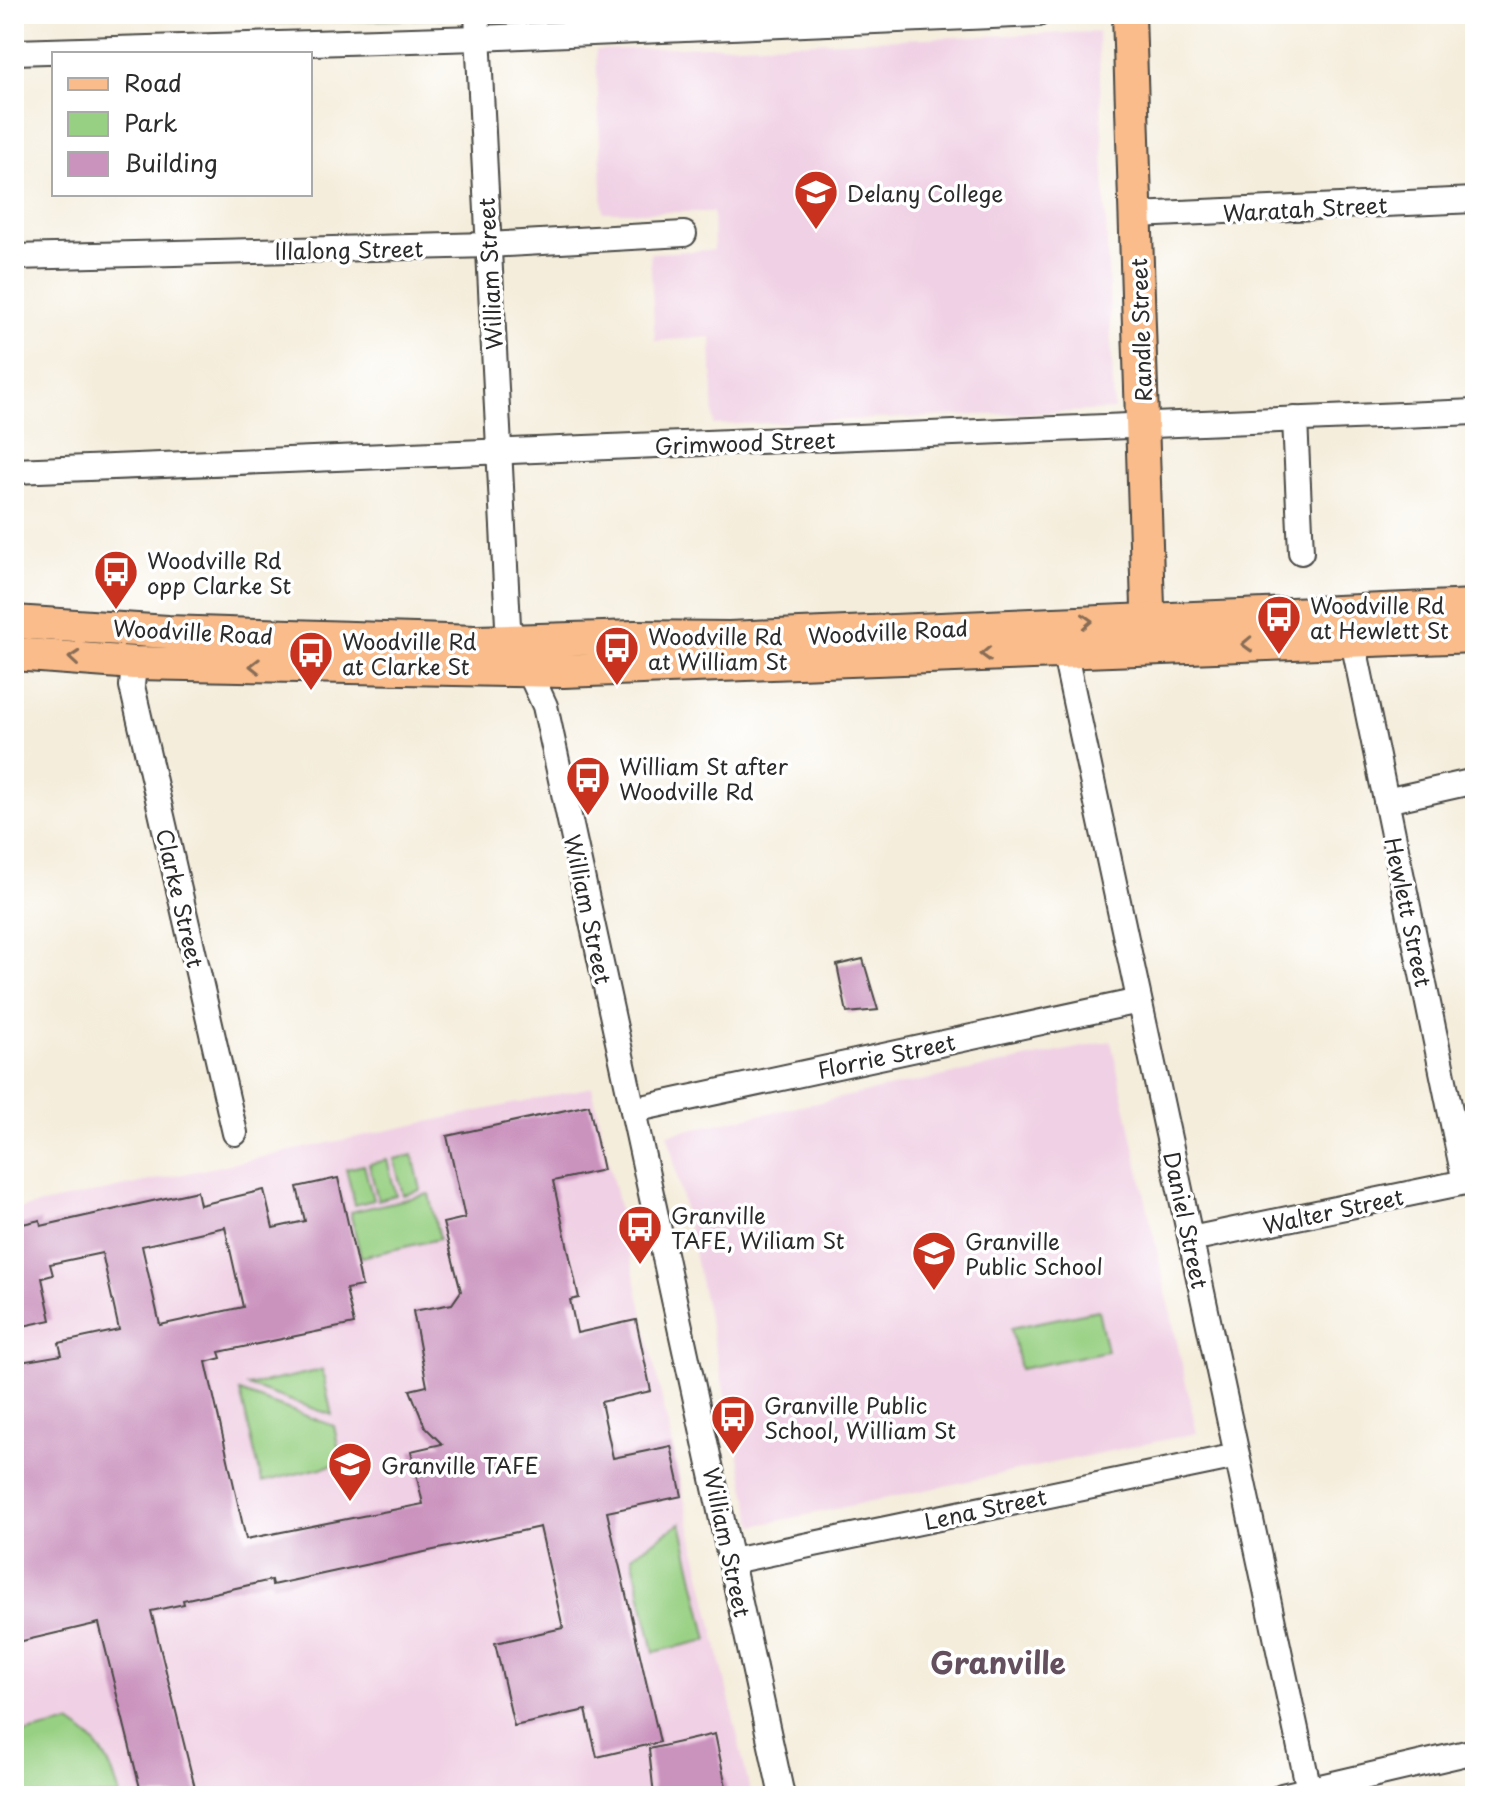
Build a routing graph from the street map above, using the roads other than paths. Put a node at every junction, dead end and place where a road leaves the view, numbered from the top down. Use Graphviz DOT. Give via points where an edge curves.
graph roads {
  1 [pos="1038,14"];
  2 [pos="1129,14"];
  3 [pos="478,26"];
  4 [pos="14,52"];
  5 [pos="1475,200"];
  6 [pos="1136,215"];
  7 [pos="684,234"];
  8 [pos="488,245"];
  9 [pos="14,257"];
  10 [pos="1475,412"];
  11 [pos="1295,419"];
  12 [pos="1143,425"];
  13 [pos="498,451"];
  14 [pos="14,471"];
  15 [pos="1301,552"];
  16 [pos="1475,606"];
  17 [pos="14,622"];
  18 [pos="1149,632"];
  19 [pos="1475,636"];
  20 [pos="1353,641"];
  21 [pos="515,642"];
  22 [pos="1064,650"];
  23 [pos="14,654"];
  24 [pos="134,663"];
  25 [pos="529,672"];
  26 [pos="1475,781"];
  27 [pos="1386,801"];
  28 [pos="1139,1001"];
  29 [pos="633,1110"];
  30 [pos="235,1133"];
  31 [pos="1470,1181"];
  32 [pos="1191,1239"];
  33 [pos="1237,1456"];
  34 [pos="732,1561"];
  35 [pos="1475,1751"];
  36 [pos="1309,1790"];
  37 [pos="782,1796"];
  38 [pos="1282,1796"];
  1 -- 3 [label="street"];
  2 -- 6 [label="main road, Randle Street"];
  3 -- 4 [label="street"];
  3 -- 8 [label="street, William Street"];
  5 -- 6 [label="street, Waratah Street"];
  6 -- 12 [label="main road, Randle Street"];
  7 -- 8 [label="street, Illalong Street"];
  8 -- 9 [label="street, Illalong Street"];
  8 -- 13 [label="street, William Street"];
  10 -- 11 [label="street, Grimwood Street"];
  11 -- 12 [label="street, Grimwood Street"];
  11 -- 15 [label="street"];
  12 -- 13 [label="street, Grimwood Street"];
  12 -- 18 [label="main road, Randle Street"];
  13 -- 14 [label="street, Grimwood Street"];
  13 -- 21 [label="street, William Street" via="508,625"];
  16 -- 18 [label="main road, Woodville Road"];
  17 -- 21 [label="main road, Woodville Road"];
  20 -- 18 [label="main road, Woodville Road, one-way"];
  21 -- 18 [label="main road, Woodville Road, one-way"];
  18 -- 22 [label="main road, Woodville Road"];
  19 -- 20 [label="main road, Woodville Road"];
  20 -- 27 [label="street, Hewlett Street"];
  21 -- 25 [label="street, William Street"];
  22 -- 25 [label="main road, Woodville Road, one-way"];
  22 -- 28 [label="street, Daniel Street"];
  24 -- 23 [label="main road, Woodville Road, one-way"];
  25 -- 24 [label="main road, Woodville Road, one-way"];
  24 -- 30 [label="street, Clarke Street" via="132,686"];
  25 -- 29 [label="street, William Street" via="545,706"];
  26 -- 27 [label="street"];
  27 -- 31 [label="street, Hewlett Street"];
  28 -- 29 [label="street, Florrie Street"];
  28 -- 32 [label="street, Daniel Street"];
  29 -- 34 [label="street, William Street"];
  31 -- 32 [label="street, Walter Street"];
  32 -- 33 [label="street, Daniel Street"];
  33 -- 34 [label="street, Lena Street"];
  33 -- 36 [label="street, Daniel Street"];
  34 -- 37 [label="street, William Street"];
  35 -- 36 [label="street"];
  36 -- 38 [label="street"];
}
